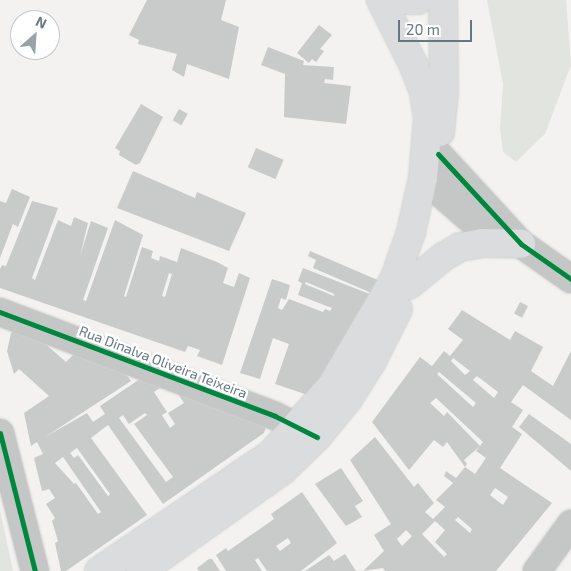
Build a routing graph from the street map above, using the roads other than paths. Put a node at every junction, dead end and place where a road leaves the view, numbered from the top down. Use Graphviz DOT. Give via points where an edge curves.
graph roads {
  1 [pos="381,0"];
  2 [pos="389,0"];
  3 [pos="418,0"];
  4 [pos="443,0"];
  5 [pos="438,154"];
  6 [pos="428,183"];
  7 [pos="520,244"];
  8 [pos="571,279"];
  9 [pos="409,285"];
  10 [pos="0,312"];
  11 [pos="307,432"];
  12 [pos="0,433"];
  13 [pos="571,524"];
  14 [pos="35,571"];
  15 [pos="100,571"];
  16 [pos="141,571"];
  17 [pos="537,571"];
  1 -- 6 [label="main road" via="424,92 428,118"];
  2 -- 3 [label="main road"];
  4 -- 5 [label="main road" via="444,92"];
  5 -- 6 [label="main road"];
  5 -- 7 [label="street"];
  6 -- 7 [label="street" via="476,224"];
  6 -- 9 [label="main road" via="428,229"];
  6 -- 11 [label="main road" via="395,278"];
  7 -- 8 [label="street"];
  7 -- 9 [label="main road" via="482,242 460,248 444,256"];
  9 -- 11 [label="main road" via="372,361 348,399"];
  10 -- 11 [label="street, Rua Dinalva Oliveira Teixeira"];
  11 -- 15 [label="main road"];
  11 -- 16 [label="main road" via="283,470"];
  12 -- 14 [label="street"];
  13 -- 17 [label="street"];
}
